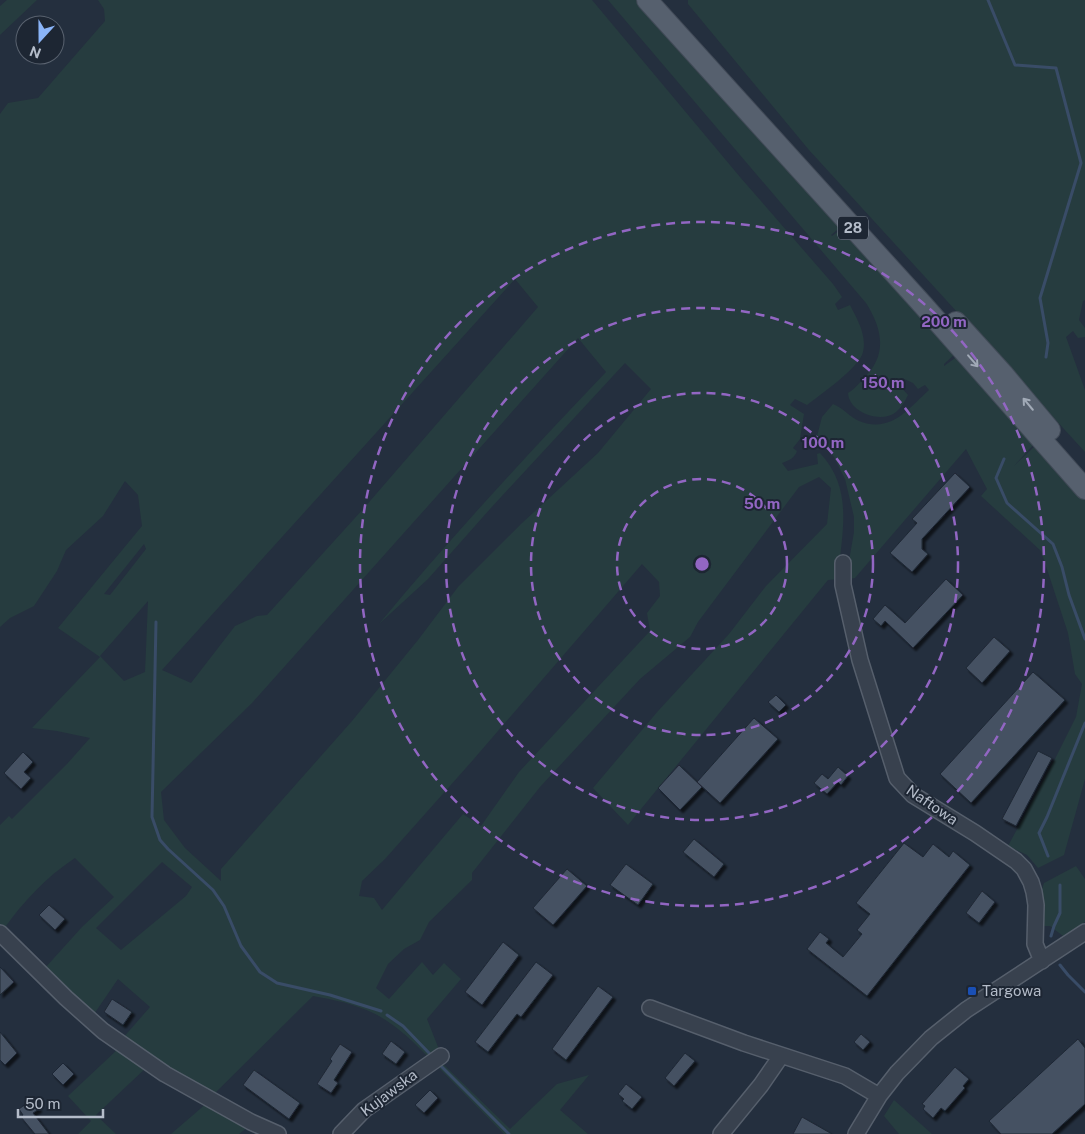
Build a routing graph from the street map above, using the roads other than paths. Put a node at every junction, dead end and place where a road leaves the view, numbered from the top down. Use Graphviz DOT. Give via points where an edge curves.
graph roads {
  1 [pos="647,0"];
  2 [pos="661,0"];
  3 [pos="1085,469"];
  4 [pos="1085,489"];
  5 [pos="843,563"];
  6 [pos="1085,932"];
  7 [pos="0,933"];
  8 [pos="1042,961"];
  9 [pos="650,1008"];
  10 [pos="441,1056"];
  11 [pos="781,1056"];
  12 [pos="879,1096"];
  13 [pos="278,1134"];
  14 [pos="340,1134"];
  15 [pos="721,1134"];
  16 [pos="856,1134"];
  1 -- 4 [label="main road, 28, one-way"];
  3 -- 2 [label="main road, 28, one-way" via="995,364"];
  5 -- 8 [label="street, Naftowa" via="843,585 860,660 897,778 913,794 1024,869 1035,899 1035,944"];
  6 -- 8 [label="street"];
  7 -- 13 [label="street" via="102,1031 165,1074"];
  8 -- 12 [label="street" via="941,1029"];
  9 -- 11 [label="street"];
  10 -- 14 [label="street, Kujawska" via="364,1110"];
  11 -- 12 [label="street" via="845,1076"];
  11 -- 15 [label="street"];
  12 -- 16 [label="street"];
}
